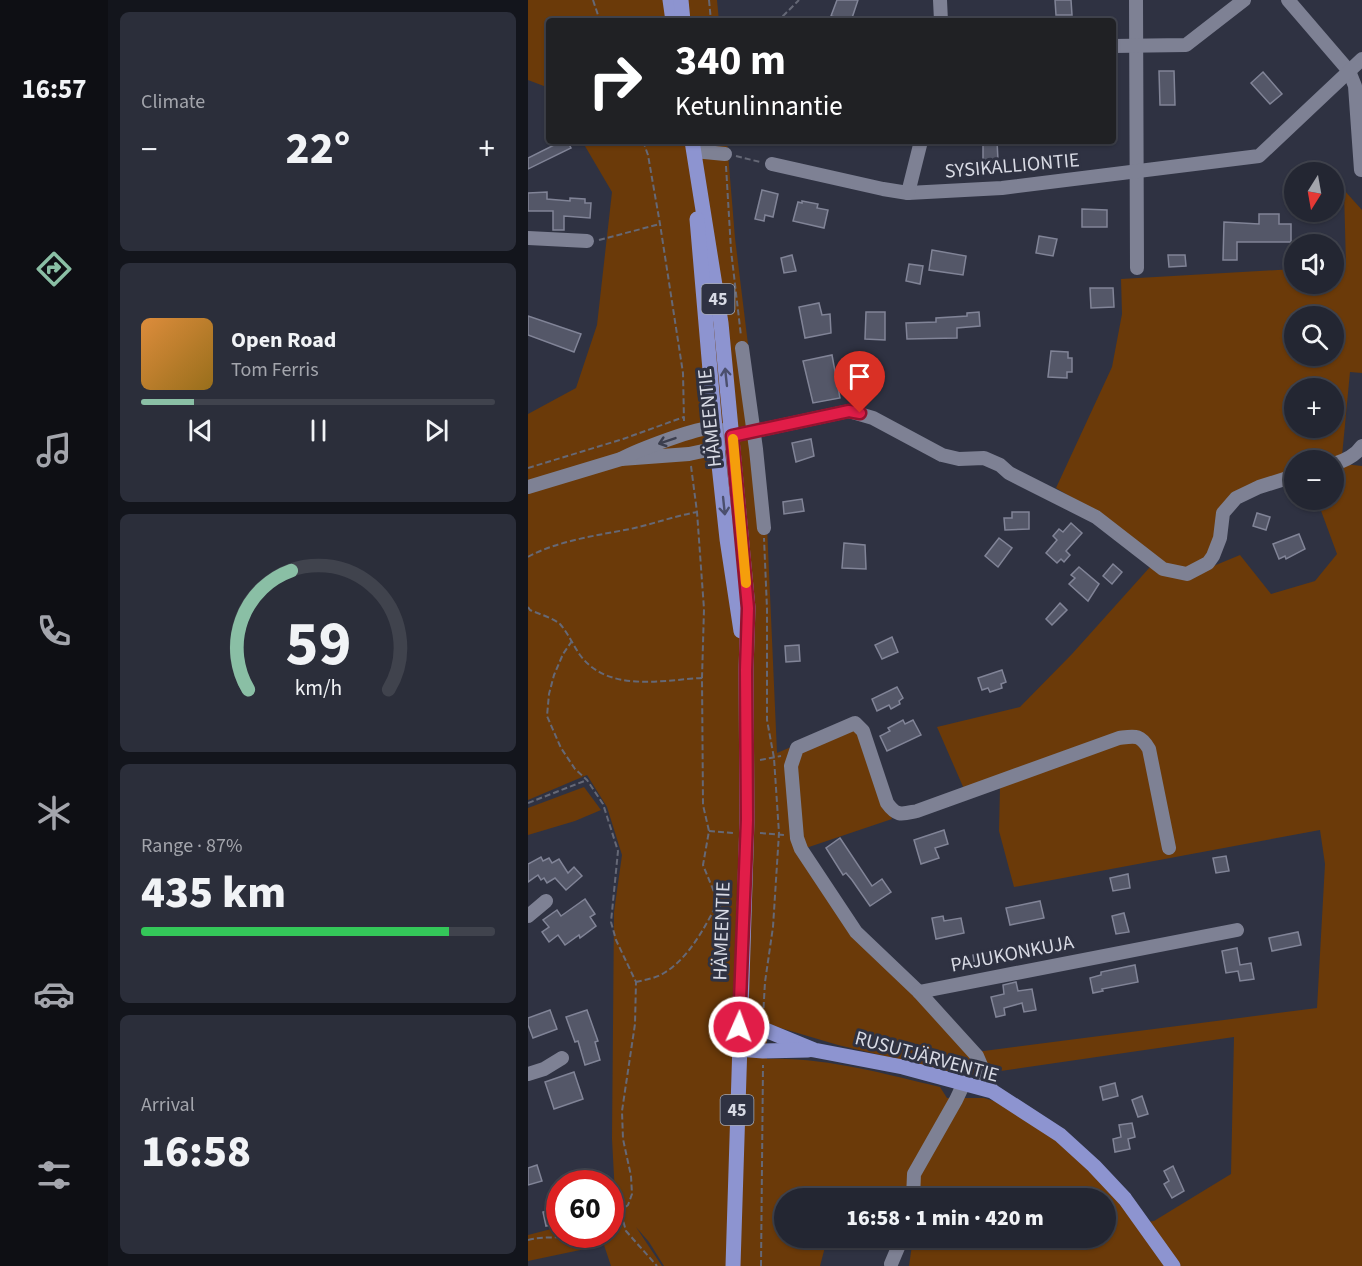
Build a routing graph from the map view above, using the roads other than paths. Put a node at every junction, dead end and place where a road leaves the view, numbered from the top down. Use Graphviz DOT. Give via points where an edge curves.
graph roads {
  1 [pos="670,0"];
  2 [pos="681,0"];
  3 [pos="940,0"];
  4 [pos="1136,0"];
  5 [pos="1244,0"];
  6 [pos="1288,0"];
  7 [pos="673,18"];
  8 [pos="683,18"];
  9 [pos="940,18"];
  10 [pos="1136,45"];
  11 [pos="1116,46"];
  12 [pos="1362,59"];
  13 [pos="1349,71"];
  14 [pos="920,144"];
  15 [pos="693,148"];
  16 [pos="725,154"];
  17 [pos="772,164"];
  18 [pos="1361,170"];
  19 [pos="1136,172"];
  20 [pos="908,193"];
  21 [pos="528,238"];
  22 [pos="587,241"];
  23 [pos="1137,268"];
  24 [pos="742,348"];
  25 [pos="715,428"];
  26 [pos="753,431"];
  27 [pos="732,436"];
  28 [pos="1362,446"];
  29 [pos="717,448"];
  30 [pos="621,459"];
  31 [pos="1344,460"];
  32 [pos="1284,479"];
  33 [pos="528,487"];
  34 [pos="764,528"];
  35 [pos="746,670"];
  36 [pos="1169,848"];
  37 [pos="546,901"];
  38 [pos="528,916"];
  39 [pos="1237,930"];
  40 [pos="919,992"];
  41 [pos="739,1027"];
  42 [pos="738,1049"];
  43 [pos="814,1050"];
  44 [pos="562,1058"];
  45 [pos="528,1074"];
  46 [pos="964,1083"];
  47 [pos="992,1091"];
  48 [pos="913,1188"];
  49 [pos="898,1248"];
  50 [pos="891,1264"];
  51 [pos="733,1266"];
  52 [pos="1173,1266"];
  1 -- 7 [label="main road"];
  2 -- 8 [label="main road"];
  3 -- 9 [label="street"];
  4 -- 10 [label="street"];
  5 -- 10 [label="street" via="1186,45"];
  6 -- 13 [label="street"];
  10 -- 11 [label="street"];
  10 -- 19 [label="street"];
  12 -- 13 [label="street, SYSIKALLIONTIE"];
  13 -- 18 [label="street" via="1355,86"];
  13 -- 19 [label="street, SYSIKALLIONTIE" via="1259,156"];
  14 -- 20 [label="street"];
  15 -- 16 [label="street"];
  15 -- 25 [label="main road, HÄMEENTIE / 45"];
  27 -- 15 [label="main road, HÄMEENTIE / 45, one-way" via="721,323"];
  17 -- 20 [label="street, SYSIKALLIONTIE"];
  19 -- 20 [label="street, SYSIKALLIONTIE" via="1002,188"];
  19 -- 23 [label="street"];
  21 -- 22 [label="street"];
  24 -- 26 [label="street"];
  25 -- 27 [label="street"];
  25 -- 29 [label="main road, HÄMEENTIE / 45"];
  25 -- 30 [label="street, one-way" via="686,434"];
  26 -- 27 [label="street"];
  26 -- 32 [label="street" via="849,411 860,413 942,455 984,458 1000,465 1096,517 1162,569 1187,574 1213,556 1223,513 1236,498"];
  26 -- 34 [label="street"];
  27 -- 29 [label="street"];
  27 -- 35 [label="main road, HÄMEENTIE / 45" via="748,608"];
  28 -- 31 [label="street"];
  29 -- 30 [label="street"];
  29 -- 35 [label="main road, HÄMEENTIE / 45, one-way"];
  30 -- 33 [label="street"];
  35 -- 41 [label="main road, HÄMEENTIE / 45" via="747,820"];
  36 -- 40 [label="street" via="1149,749 1134,736 901,814 887,803 863,730 855,723 797,748 791,766 797,838 856,932"];
  37 -- 38 [label="street"];
  39 -- 40 [label="street, PAJUKONKUJA"];
  40 -- 47 [label="street" via="977,1056"];
  41 -- 42 [label="main road, HÄMEENTIE / 45"];
  41 -- 43 [label="main road, RUSUTJÄRVENTIE" via="763,1029"];
  42 -- 43 [label="main road, RUSUTJÄRVENTIE"];
  42 -- 51 [label="main road, HÄMEENTIE / 45"];
  43 -- 46 [label="main road, RUSUTJÄRVENTIE"];
  44 -- 45 [label="street"];
  46 -- 47 [label="main road, RUSUTJÄRVENTIE"];
  46 -- 48 [label="street" via="914,1174"];
  47 -- 52 [label="main road, RUSUTJÄRVENTIE" via="1060,1135 1094,1166 1125,1199"];
  49 -- 50 [label="street"];
}
